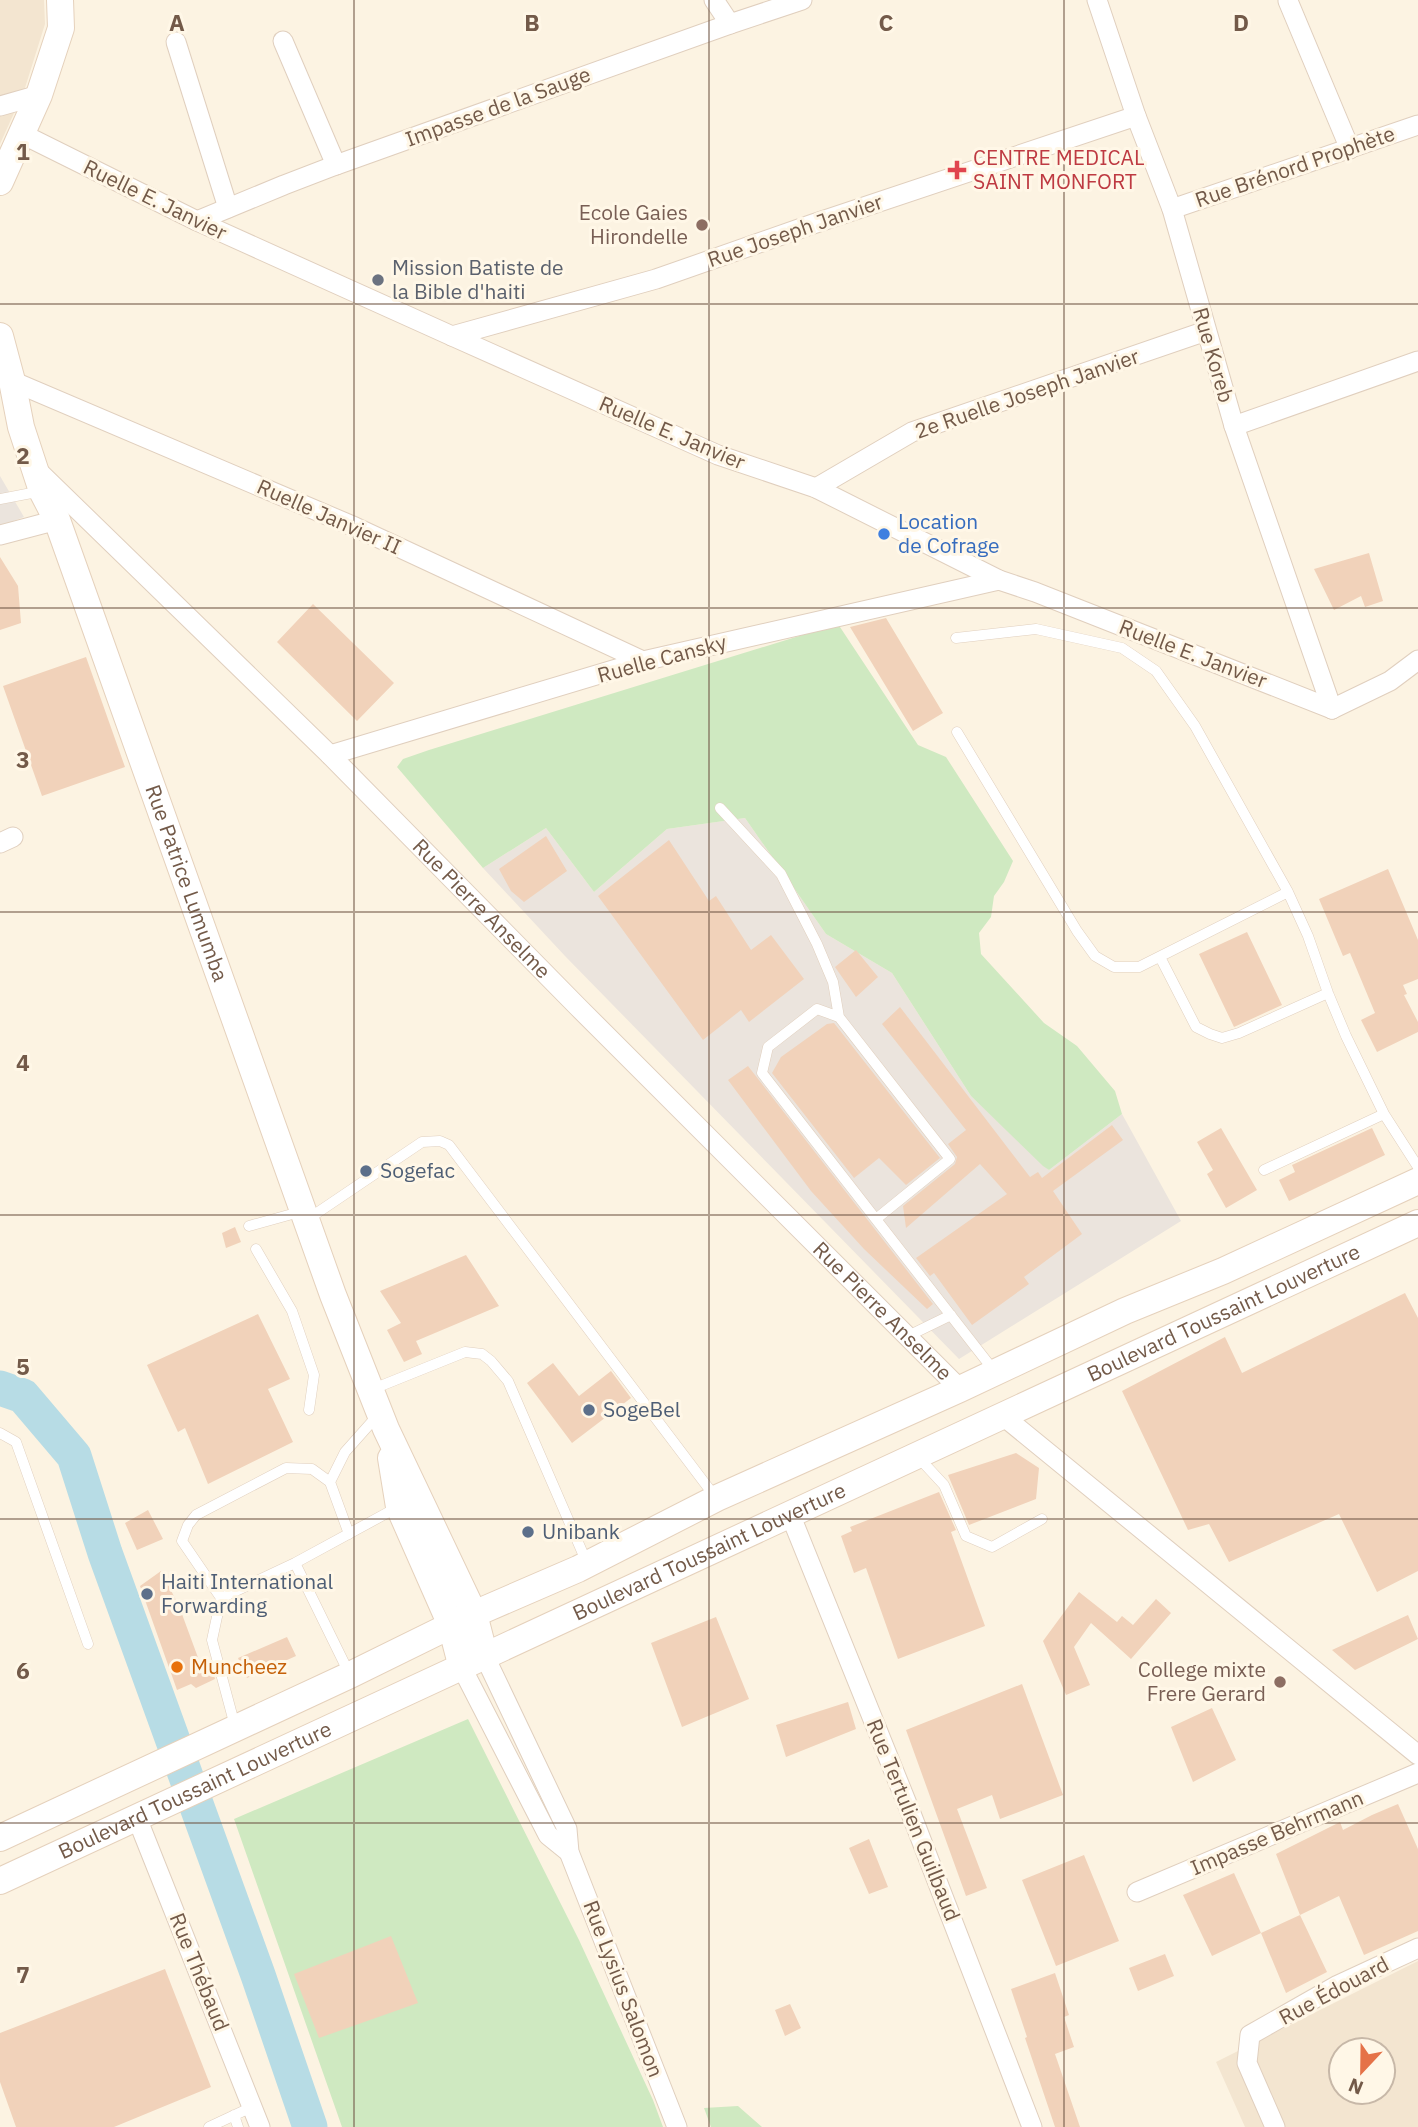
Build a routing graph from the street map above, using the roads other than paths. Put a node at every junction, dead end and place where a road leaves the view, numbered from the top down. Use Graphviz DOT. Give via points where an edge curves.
graph roads {
  1 [pos="60,0"];
  2 [pos="715,0"];
  3 [pos="802,0"];
  4 [pos="1097,0"];
  5 [pos="1288,1"];
  6 [pos="730,24"];
  7 [pos="283,41"];
  8 [pos="176,42"];
  9 [pos="39,95"];
  10 [pos="0,106"];
  11 [pos="1136,116"];
  12 [pos="1418,125"];
  13 [pos="22,134"];
  14 [pos="1350,149"];
  15 [pos="337,165"];
  16 [pos="0,182"];
  17 [pos="228,208"];
  18 [pos="1171,209"];
  19 [pos="197,221"];
  20 [pos="1206,331"];
  21 [pos="452,337"];
  22 [pos="1,348"];
  23 [pos="1418,360"];
  24 [pos="12,381"];
  25 [pos="1234,426"];
  26 [pos="0,432"];
  27 [pos="38,479"];
  28 [pos="816,488"];
  29 [pos="0,499"];
  30 [pos="57,520"];
  31 [pos="0,535"];
  32 [pos="999,580"];
  33 [pos="956,638"];
  34 [pos="1418,660"];
  35 [pos="643,661"];
  36 [pos="1332,709"];
  37 [pos="957,732"];
  38 [pos="330,754"];
  39 [pos="720,808"];
  40 [pos="1288,892"];
  41 [pos="1160,957"];
  42 [pos="1328,993"];
  43 [pos="839,1017"];
  44 [pos="1384,1114"];
  45 [pos="1418,1167"];
  46 [pos="1264,1170"];
  47 [pos="1418,1181"];
  48 [pos="305,1215"];
  49 [pos="876,1219"];
  50 [pos="1418,1223"];
  51 [pos="249,1226"];
  52 [pos="256,1249"];
  53 [pos="951,1315"];
  54 [pos="908,1336"];
  55 [pos="995,1372"];
  56 [pos="960,1389"];
  57 [pos="309,1410"];
  58 [pos="379,1411"];
  59 [pos="1002,1415"];
  60 [pos="0,1433"];
  61 [pos="916,1455"];
  62 [pos="330,1482"];
  63 [pos="717,1498"];
  64 [pos="399,1507"];
  65 [pos="790,1514"];
  66 [pos="1042,1519"];
  67 [pos="349,1534"];
  68 [pos="295,1563"];
  69 [pos="587,1564"];
  70 [pos="221,1598"];
  71 [pos="462,1619"];
  72 [pos="88,1644"];
  73 [pos="473,1662"];
  74 [pos="351,1675"];
  75 [pos="236,1729"];
  76 [pos="1418,1755"];
  77 [pos="1418,1773"];
  78 [pos="143,1815"];
  79 [pos="0,1838"];
  80 [pos="0,1881"];
  81 [pos="1137,1892"];
  82 [pos="1418,1948"];
  83 [pos="243,2111"];
  84 [pos="208,2127"];
  85 [pos="238,2127"];
  86 [pos="260,2127"];
  87 [pos="677,2127"];
  88 [pos="1032,2127"];
  89 [pos="1275,2127"];
  1 -- 9 [label="main road" via="61,28"];
  2 -- 6 [label="street"];
  3 -- 6 [label="street, Impasse de la Sauge"];
  4 -- 11 [label="street, Rue Koreb"];
  5 -- 14 [label="street"];
  6 -- 15 [label="street, Impasse de la Sauge"];
  7 -- 15 [label="street"];
  8 -- 17 [label="street"];
  9 -- 10 [label="street"];
  9 -- 13 [label="main road"];
  11 -- 18 [label="street, Rue Koreb"];
  11 -- 21 [label="street, Rue Joseph Janvier" via="656,279"];
  12 -- 14 [label="street, Rue Brénord Prophète"];
  13 -- 16 [label="main road"];
  13 -- 19 [label="street, Ruelle E. Janvier"];
  14 -- 18 [label="street, Rue Brénord Prophète"];
  15 -- 17 [label="street, Impasse de la Sauge"];
  17 -- 19 [label="street, Impasse de la Sauge"];
  18 -- 20 [label="street, Rue Koreb"];
  19 -- 21 [label="street, Ruelle E. Janvier"];
  20 -- 25 [label="street, Rue Koreb"];
  20 -- 28 [label="street, 2e Ruelle Joseph Janvier" via="912,432"];
  21 -- 28 [label="street, Ruelle E. Janvier" via="718,455"];
  22 -- 24 [label="main road, Rue Patrice Lumumba"];
  23 -- 25 [label="street"];
  24 -- 27 [label="main road, Rue Patrice Lumumba" via="20,427"];
  24 -- 35 [label="street, Ruelle Janvier II" via="355,527"];
  25 -- 36 [label="street, Rue Koreb"];
  26 -- 27 [label="main road, Rue Pierre Anselme"];
  27 -- 29 [label="lane"];
  27 -- 30 [label="main road, Rue Patrice Lumumba"];
  27 -- 38 [label="street, Rue Pierre Anselme"];
  28 -- 32 [label="street, Ruelle E. Janvier"];
  30 -- 31 [label="street"];
  30 -- 48 [label="main road, Rue Patrice Lumumba"];
  32 -- 35 [label="street, Ruelle Cansky"];
  32 -- 36 [label="street, Ruelle E. Janvier"];
  33 -- 40 [label="lane" via="1036,629 1122,648 1156,671 1195,726"];
  34 -- 36 [label="street" via="1390,681"];
  35 -- 38 [label="street, Ruelle Cansky"];
  37 -- 41 [label="lane" via="1095,956 1114,967 1139,967"];
  38 -- 54 [label="street, Rue Pierre Anselme"];
  39 -- 43 [label="lane" via="781,874 833,982"];
  40 -- 41 [label="lane"];
  40 -- 42 [label="lane"];
  41 -- 42 [label="lane" via="1196,1027 1222,1038"];
  42 -- 44 [label="lane"];
  43 -- 49 [label="lane" via="950,1158"];
  43 -- 49 [label="lane" via="817,1009 768,1047 762,1073"];
  44 -- 45 [label="lane"];
  44 -- 46 [label="lane"];
  47 -- 55 [label="main road, Boulevard Toussaint Louverture"];
  48 -- 51 [label="lane"];
  48 -- 58 [label="main road, Rue Patrice Lumumba"];
  48 -- 63 [label="lane" via="422,1142 449,1145"];
  49 -- 53 [label="lane"];
  50 -- 59 [label="main road, Boulevard Toussaint Louverture"];
  52 -- 57 [label="lane" via="292,1311 313,1375"];
  53 -- 54 [label="lane"];
  53 -- 55 [label="lane"];
  54 -- 56 [label="street, Rue Pierre Anselme"];
  55 -- 56 [label="main road, Boulevard Toussaint Louverture"];
  56 -- 63 [label="main road, Boulevard Toussaint Louverture"];
  58 -- 62 [label="lane" via="345,1452"];
  58 -- 64 [label="main road, Rue Patrice Lumumba"];
  58 -- 69 [label="lane" via="465,1352 482,1354 508,1381"];
  58 -- 71 [label="main road, Rue Patrice Lumumba"];
  59 -- 61 [label="main road, Boulevard Toussaint Louverture"];
  59 -- 76 [label="street"];
  60 -- 72 [label="lane" via="16,1442"];
  61 -- 65 [label="main road, Boulevard Toussaint Louverture"];
  61 -- 66 [label="lane" via="944,1485 966,1536 992,1547"];
  62 -- 67 [label="lane"];
  62 -- 70 [label="lane" via="313,1469 286,1468 196,1516 182,1541"];
  63 -- 69 [label="main road, Boulevard Toussaint Louverture"];
  64 -- 67 [label="lane"];
  64 -- 71 [label="main road, Rue Patrice Lumumba"];
  65 -- 73 [label="main road, Boulevard Toussaint Louverture"];
  65 -- 88 [label="street, Rue Tertulien Guilbaud"];
  67 -- 68 [label="lane"];
  68 -- 70 [label="lane"];
  68 -- 74 [label="lane"];
  69 -- 71 [label="main road, Boulevard Toussaint Louverture"];
  70 -- 75 [label="lane" via="212,1640"];
  71 -- 73 [label="main road"];
  71 -- 74 [label="main road, Boulevard Toussaint Louverture"];
  73 -- 78 [label="main road, Boulevard Toussaint Louverture"];
  73 -- 87 [label="street, Rue Lysius Salomon" via="548,1835 569,1852"];
  74 -- 75 [label="main road, Boulevard Toussaint Louverture"];
  75 -- 79 [label="main road, Boulevard Toussaint Louverture"];
  77 -- 81 [label="street, Impasse Behrmann"];
  78 -- 80 [label="main road, Boulevard Toussaint Louverture"];
  78 -- 83 [label="street, Rue Thébaud"];
  82 -- 89 [label="street, Rue Édouard" via="1338,1985 1250,2035 1247,2063"];
  83 -- 84 [label="lane"];
  83 -- 85 [label="lane"];
  83 -- 86 [label="street, Rue Thébaud"];
}
